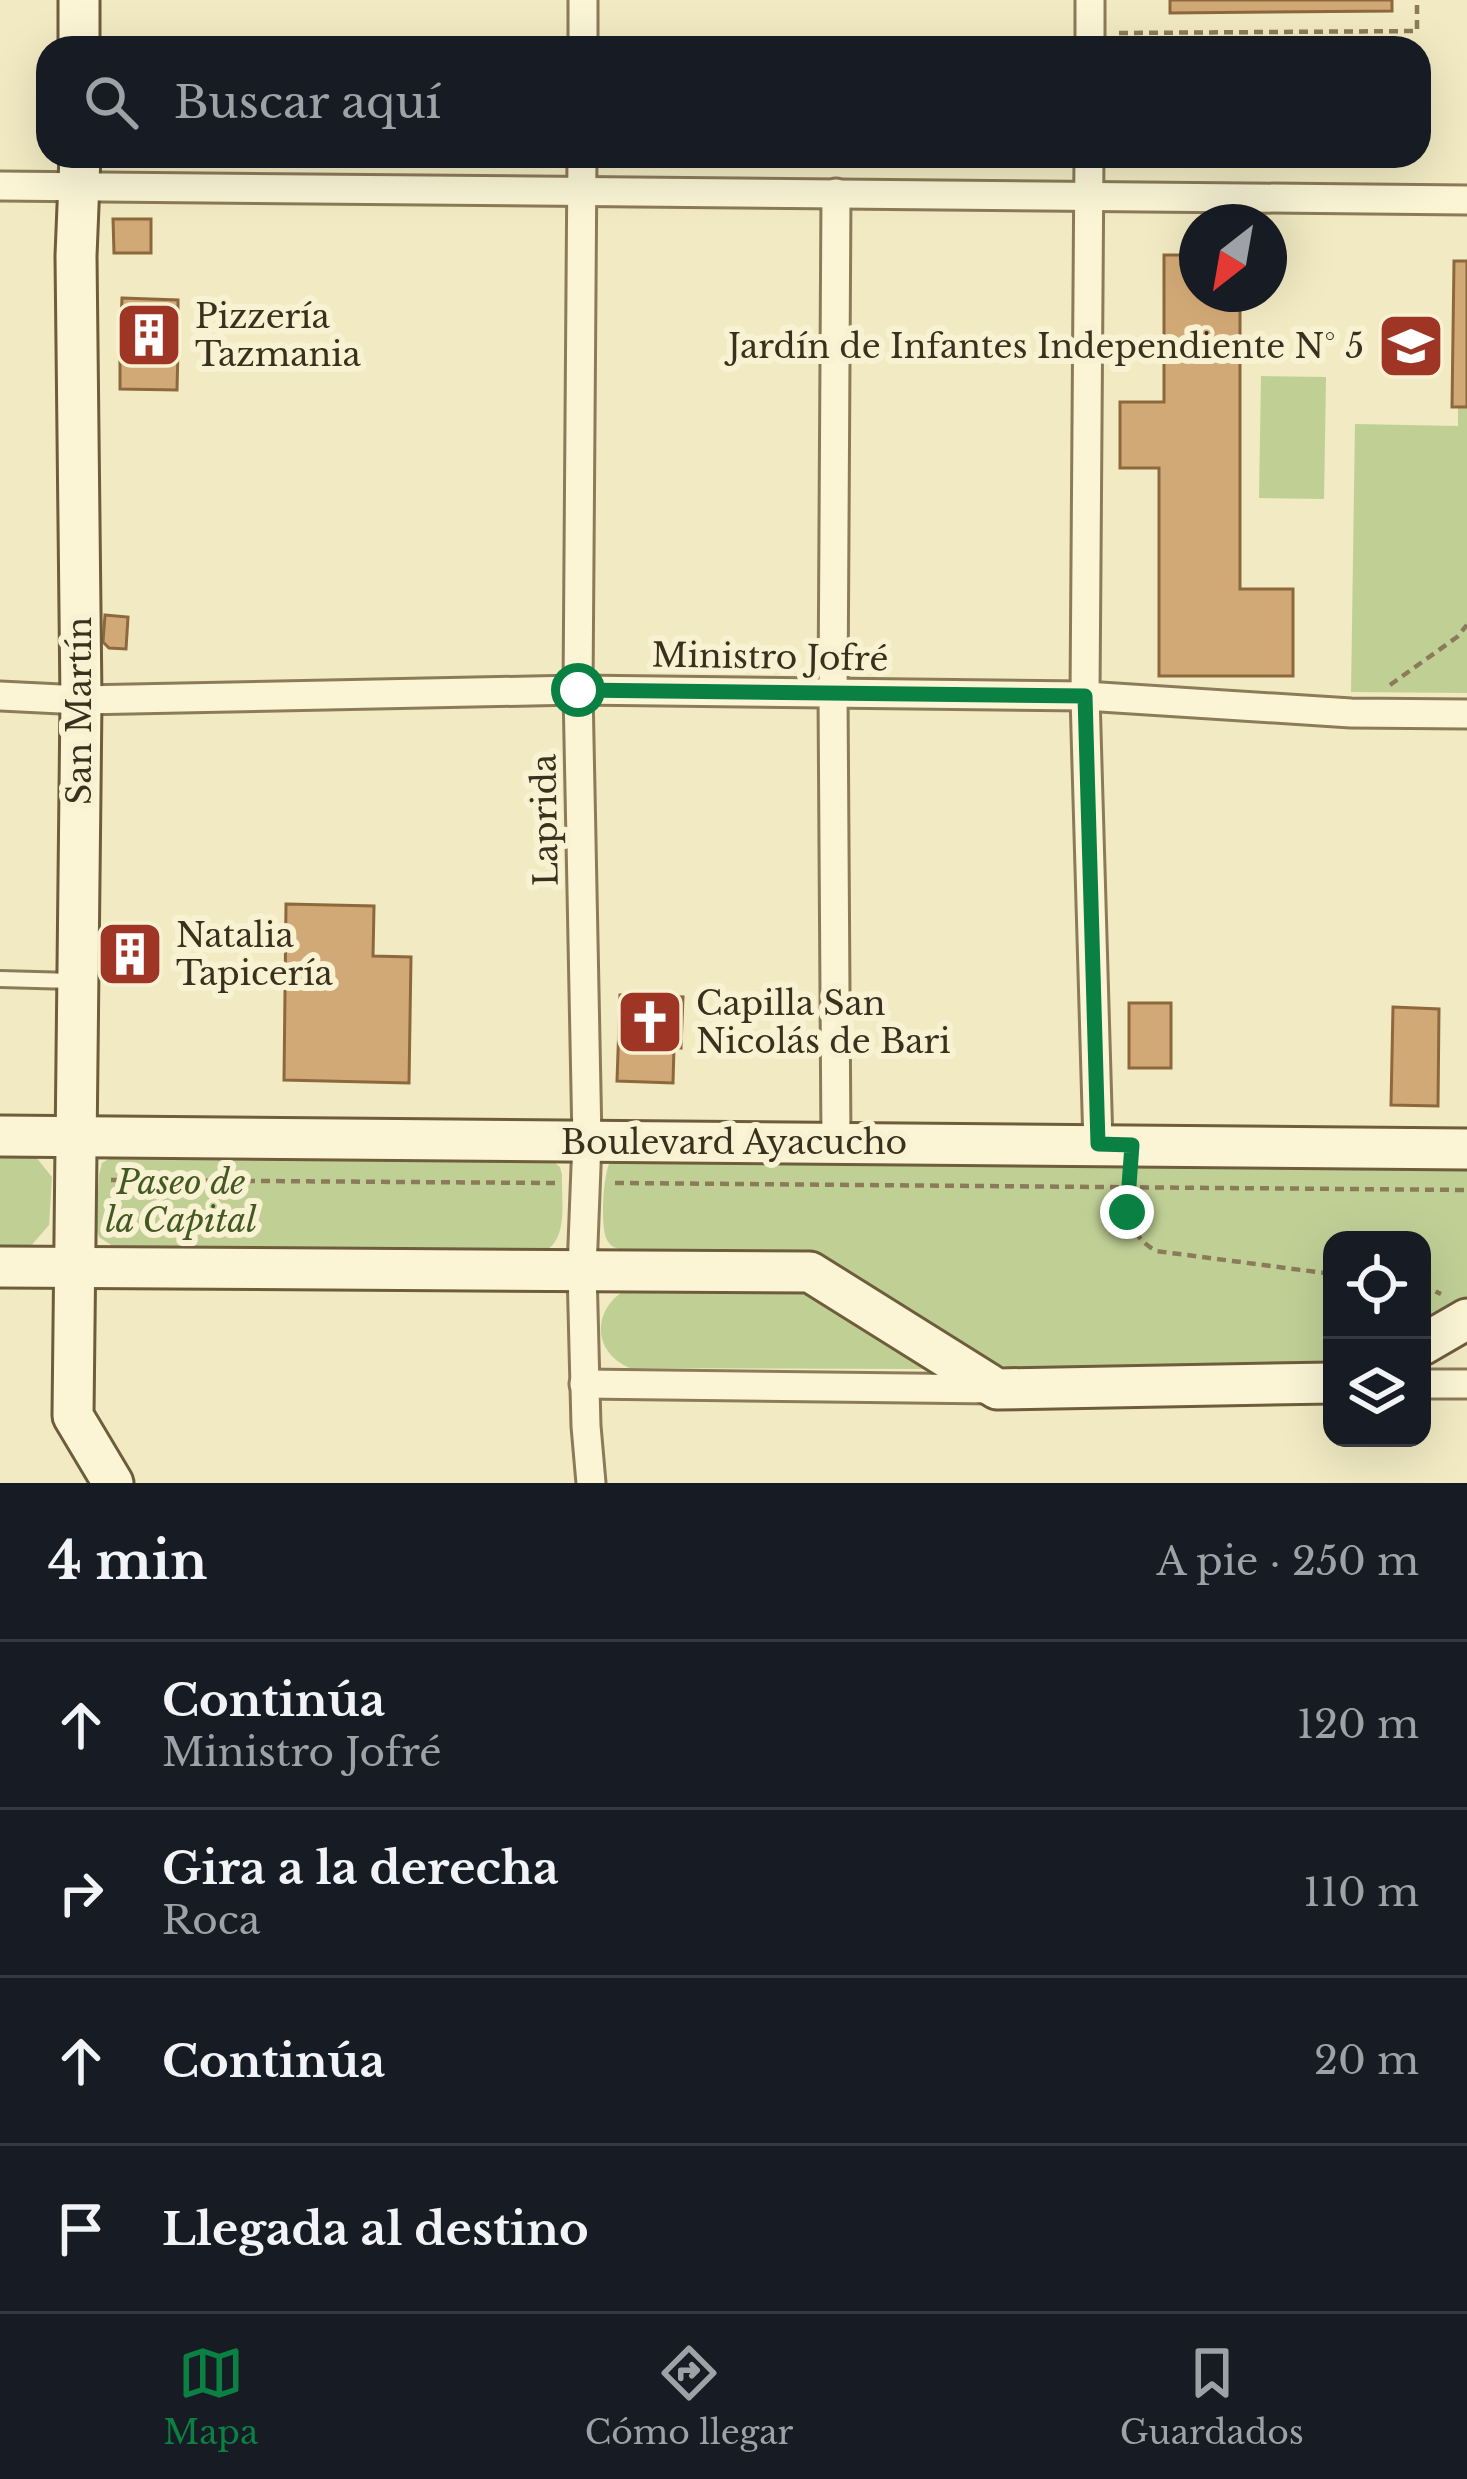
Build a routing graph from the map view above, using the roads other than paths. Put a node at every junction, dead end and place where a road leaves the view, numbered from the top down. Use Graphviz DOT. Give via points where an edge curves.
graph roads {
  1 [pos="79,0"];
  2 [pos="583,0"];
  3 [pos="1090,0"];
  4 [pos="80,36"];
  5 [pos="583,36"];
  6 [pos="1090,36"];
  7 [pos="582,168"];
  8 [pos="1089,168"];
  9 [pos="80,172"];
  10 [pos="0,186"];
  11 [pos="582,190"];
  12 [pos="836,193"];
  13 [pos="1089,196"];
  14 [pos="1467,200"];
  15 [pos="578,690"];
  16 [pos="832,694"];
  17 [pos="0,696"];
  18 [pos="1085,696"];
  19 [pos="81,700"];
  20 [pos="1467,714"];
  21 [pos="0,979"];
  22 [pos="77,981"];
  23 [pos="0,1136"];
  24 [pos="74,1136"];
  25 [pos="587,1141"];
  26 [pos="836,1143"];
  27 [pos="1115,1144"];
  28 [pos="1467,1149"];
  29 [pos="0,1267"];
  30 [pos="74,1267"];
  31 [pos="582,1270"];
  32 [pos="1467,1319"];
  33 [pos="1431,1340"];
  34 [pos="584,1384"];
  35 [pos="1323,1384"];
  36 [pos="1431,1384"];
  37 [pos="1467,1384"];
  38 [pos="997,1389"];
  39 [pos="102,1480"];
  40 [pos="591,1483"];
  1 -- 4 [label="main road"];
  2 -- 5 [label="street"];
  3 -- 6 [label="street"];
  7 -- 11 [label="street, Laprida"];
  8 -- 13 [label="street"];
  9 -- 10 [label="street"];
  9 -- 11 [label="street"];
  9 -- 19 [label="main road, San Martín"];
  11 -- 12 [label="street"];
  11 -- 15 [label="street, Laprida"];
  12 -- 13 [label="street"];
  12 -- 16 [label="street"];
  13 -- 14 [label="street"];
  13 -- 18 [label="street"];
  15 -- 16 [label="street, Ministro Jofré"];
  15 -- 19 [label="street, Ministro Jofré"];
  15 -- 25 [label="street, Laprida"];
  16 -- 18 [label="street, Ministro Jofré"];
  16 -- 26 [label="street"];
  17 -- 19 [label="street, Ministro Jofré"];
  18 -- 20 [label="street, Ministro Jofré"];
  18 -- 27 [label="street"];
  19 -- 22 [label="main road, San Martín"];
  21 -- 22 [label="lane"];
  22 -- 24 [label="main road, San Martín"];
  23 -- 24 [label="main road, Boulevard Ayacucho"];
  24 -- 25 [label="main road, Boulevard Ayacucho"];
  24 -- 30 [label="main road, San Martín"];
  25 -- 26 [label="main road, Boulevard Ayacucho"];
  25 -- 31 [label="street, Laprida"];
  26 -- 27 [label="main road, Boulevard Ayacucho"];
  27 -- 28 [label="main road, Boulevard Ayacucho"];
  29 -- 30 [label="main road"];
  30 -- 31 [label="main road"];
  30 -- 39 [label="main road, San Martín" via="73,1416"];
  31 -- 34 [label="street, Laprida"];
  31 -- 38 [label="main road" via="810,1272"];
  32 -- 33 [label="main road"];
  34 -- 38 [label="street"];
  34 -- 40 [label="street, Laprida"];
  35 -- 38 [label="main road"];
  36 -- 37 [label="street"];
}
